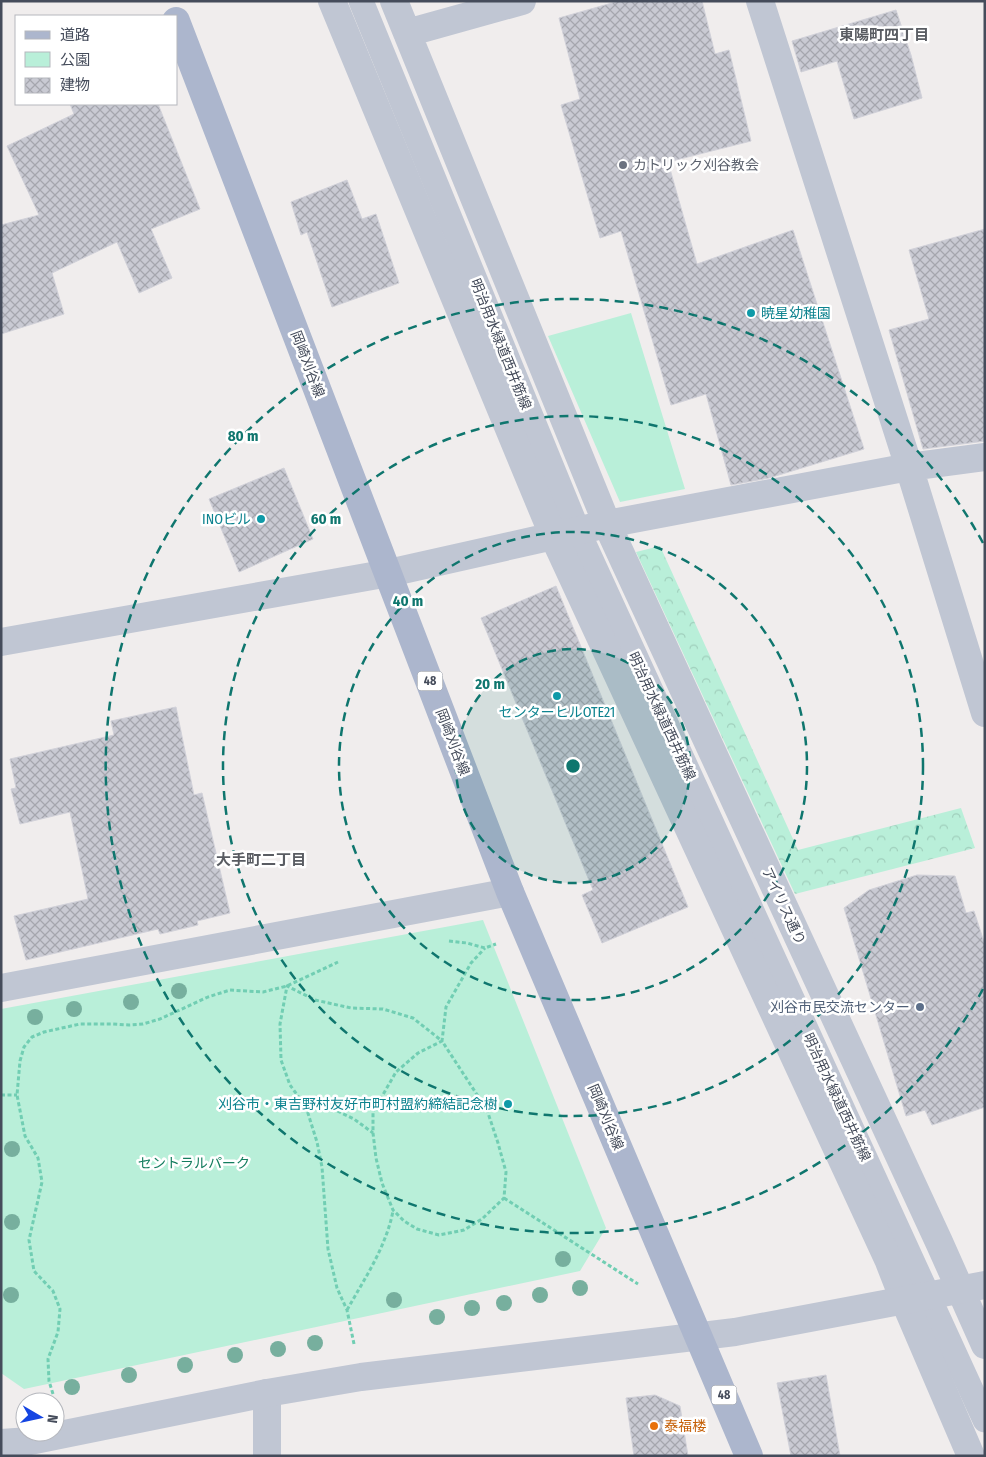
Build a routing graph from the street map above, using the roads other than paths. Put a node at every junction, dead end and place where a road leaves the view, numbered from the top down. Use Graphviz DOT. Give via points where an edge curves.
graph roads {
  1 [pos="169,1"];
  2 [pos="332,1"];
  3 [pos="361,1"];
  4 [pos="394,1"];
  5 [pos="522,1"];
  6 [pos="760,1"];
  7 [pos="174,15"];
  8 [pos="178,26"];
  9 [pos="407,33"];
  10 [pos="985,457"];
  11 [pos="909,467"];
  12 [pos="607,524"];
  13 [pos="566,533"];
  14 [pos="389,574"];
  15 [pos="1,642"];
  16 [pos="985,713"];
  17 [pos="510,892"];
  18 [pos="1,988"];
  19 [pos="972,1287"];
  20 [pos="916,1297"];
  21 [pos="699,1335"];
  22 [pos="985,1345"];
  23 [pos="267,1393"];
  24 [pos="985,1420"];
  25 [pos="1,1443"];
  26 [pos="267,1456"];
  27 [pos="749,1456"];
  28 [pos="971,1456"];
  1 -- 7 [label="main road"];
  2 -- 13 [label="street"];
  3 -- 13 [label="street, 明治用水緑道西井筋線"];
  4 -- 9 [label="street, アイリス通り"];
  5 -- 9 [label="street"];
  6 -- 11 [label="street"];
  8 -- 14 [label="main road, 岡崎刈谷線 / 48"];
  9 -- 12 [label="street, アイリス通り"];
  10 -- 11 [label="street"];
  11 -- 12 [label="street"];
  11 -- 16 [label="street"];
  12 -- 13 [label="street"];
  12 -- 19 [label="street, アイリス通り"];
  13 -- 14 [label="street"];
  13 -- 20 [label="street" via="888,1259"];
  14 -- 15 [label="street"];
  14 -- 17 [label="main road, 岡崎刈谷線 / 48"];
  17 -- 18 [label="street"];
  17 -- 21 [label="main road, 岡崎刈谷線 / 48"];
  19 -- 20 [label="street"];
  19 -- 22 [label="street, アイリス通り"];
  20 -- 21 [label="street" via="735,1332"];
  20 -- 24 [label="street"];
  20 -- 28 [label="street"];
  21 -- 23 [label="street" via="361,1376"];
  21 -- 27 [label="main road, 岡崎刈谷線 / 48"];
  23 -- 25 [label="street" via="30,1441"];
  23 -- 26 [label="street"];
}
